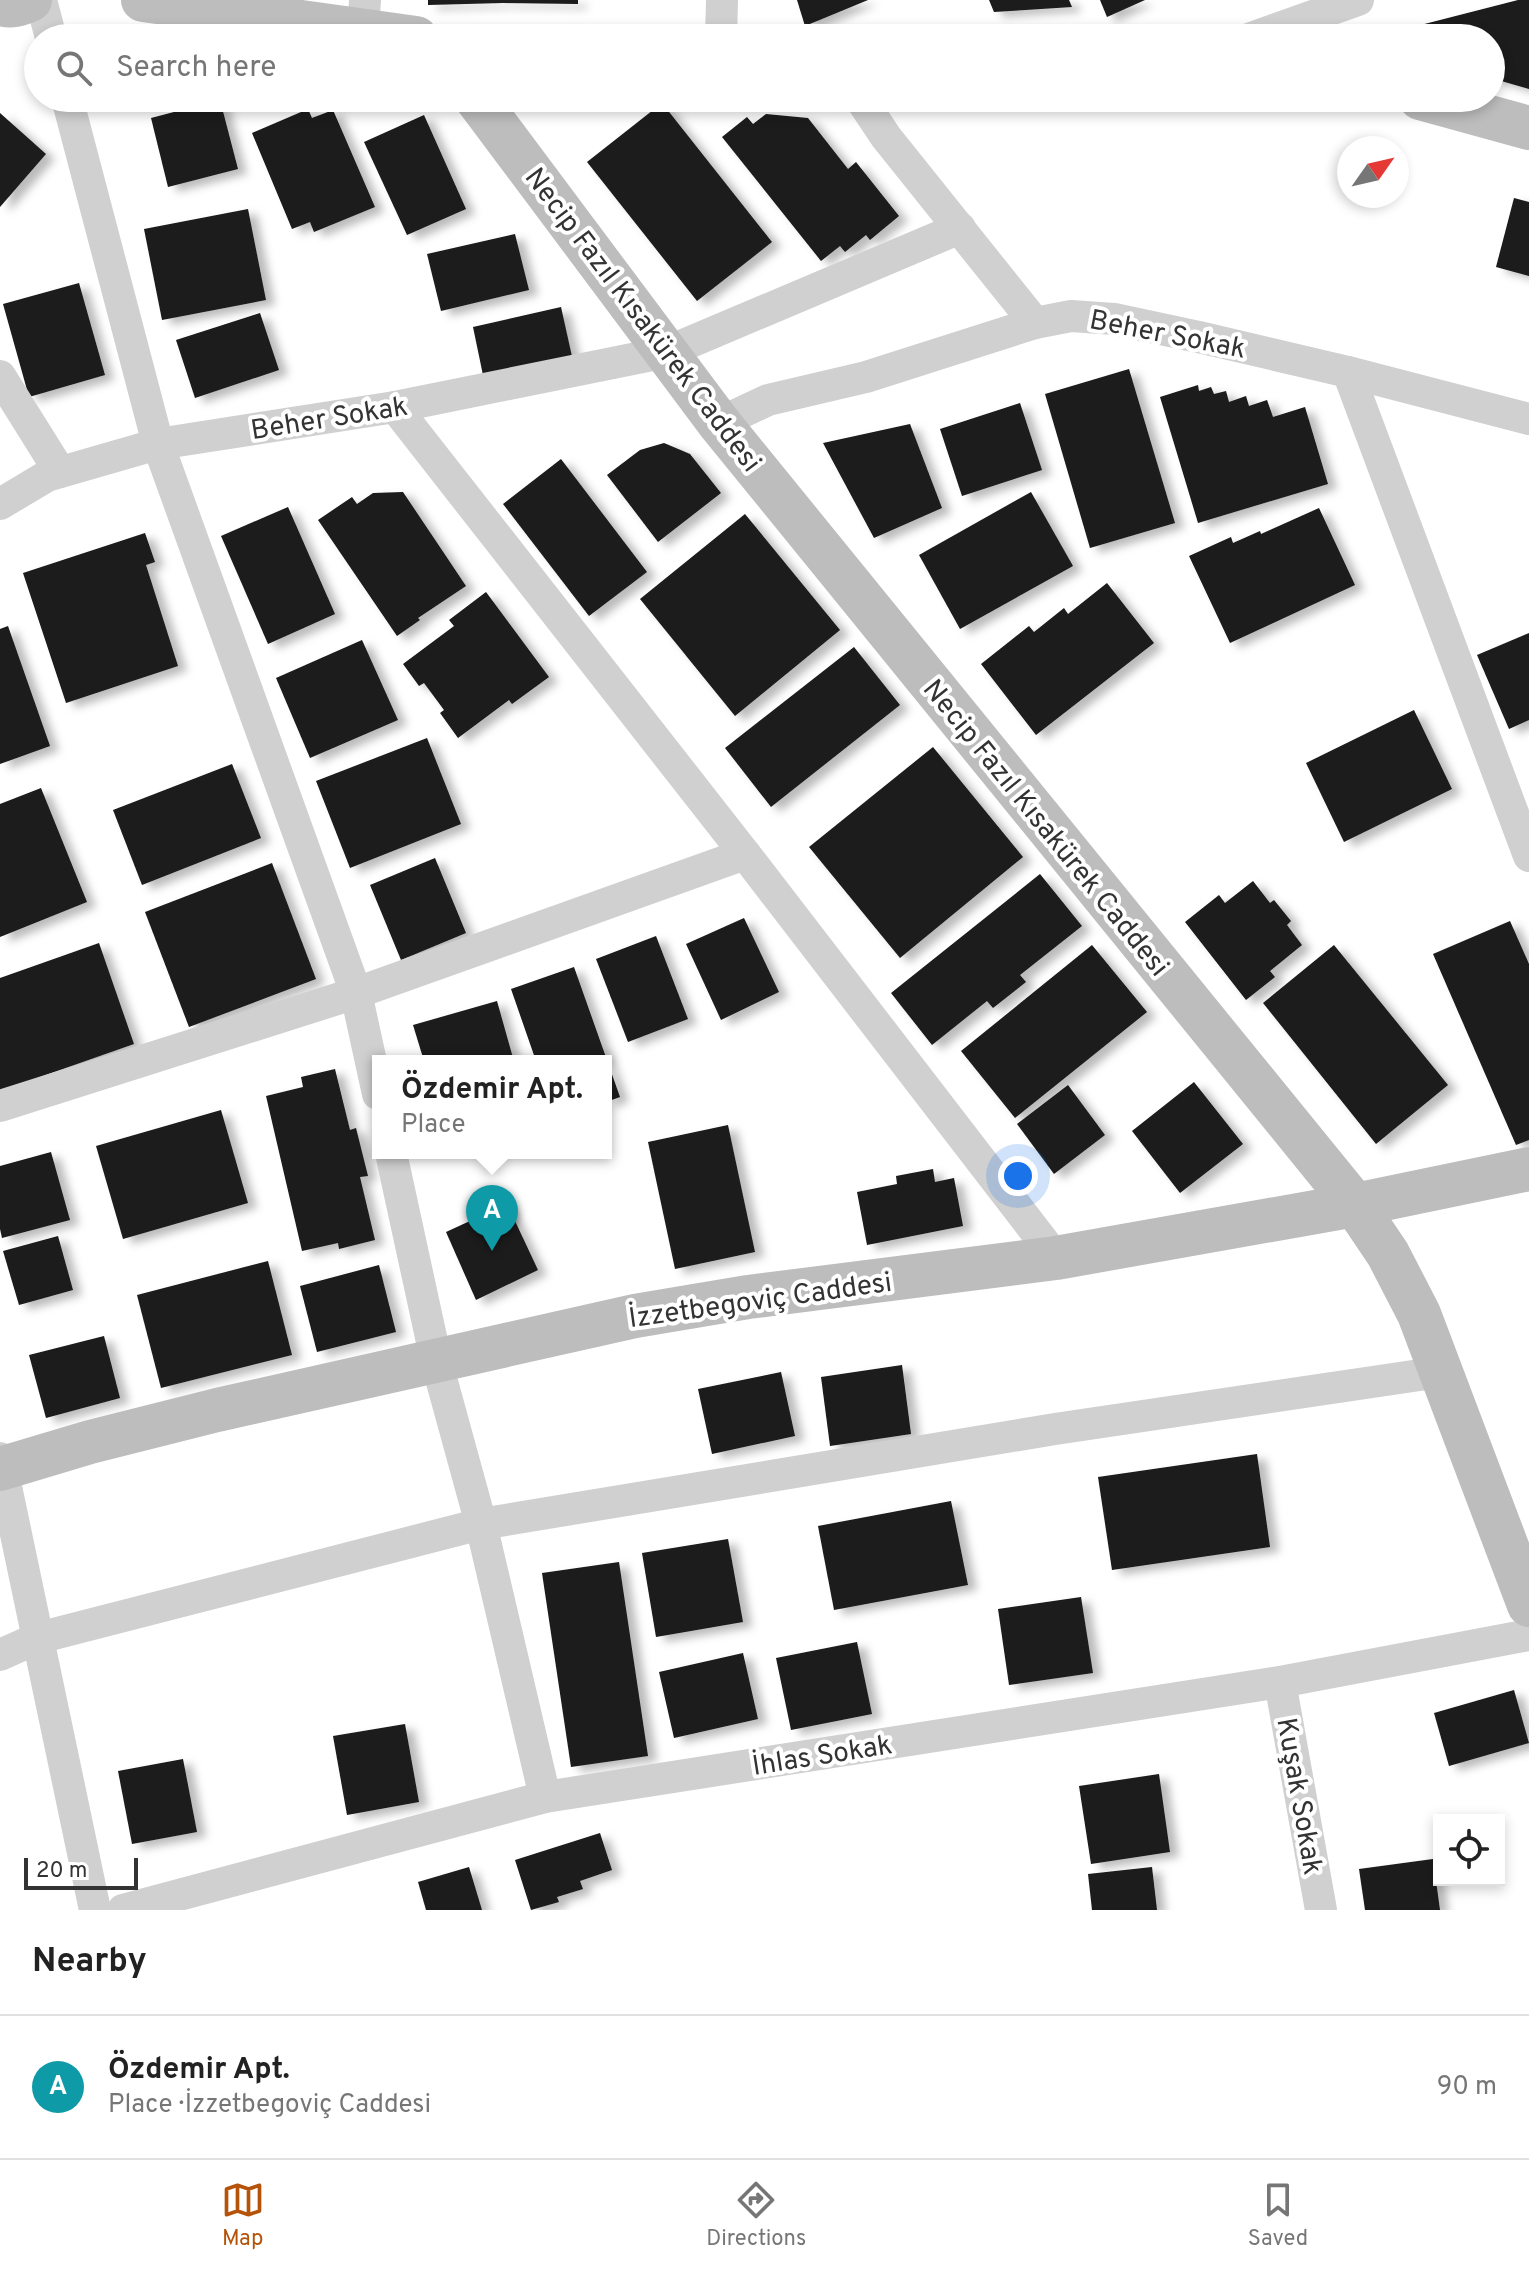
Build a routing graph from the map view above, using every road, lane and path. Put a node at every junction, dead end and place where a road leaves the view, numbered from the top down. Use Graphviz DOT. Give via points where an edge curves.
graph roads {
  1 [pos="30,0"];
  2 [pos="41,0"];
  3 [pos="143,0"];
  4 [pos="722,0"];
  5 [pos="1358,0"];
  6 [pos="0,4"];
  7 [pos="364,15"];
  8 [pos="47,24"];
  9 [pos="384,24"];
  10 [pos="721,24"];
  11 [pos="1290,24"];
  12 [pos="71,112"];
  13 [pos="487,112"];
  14 [pos="869,112"];
  15 [pos="1471,112"];
  16 [pos="1529,128"];
  17 [pos="960,228"];
  18 [pos="1035,323"];
  19 [pos="667,352"];
  20 [pos="1348,372"];
  21 [pos="0,376"];
  22 [pos="395,407"];
  23 [pos="1529,419"];
  24 [pos="719,423"];
  25 [pos="158,444"];
  26 [pos="60,472"];
  27 [pos="0,504"];
  28 [pos="745,854"];
  29 [pos="1529,856"];
  30 [pos="356,993"];
  31 [pos="372,1066"];
  32 [pos="0,1106"];
  33 [pos="392,1159"];
  34 [pos="1529,1169"];
  35 [pos="1355,1205"];
  36 [pos="1056,1258"];
  37 [pos="436,1360"];
  38 [pos="1440,1372"];
  39 [pos="1,1465"];
  40 [pos="481,1524"];
  41 [pos="1529,1605"];
  42 [pos="1529,1635"];
  43 [pos="38,1638"];
  44 [pos="0,1655"];
  45 [pos="1280,1682"];
  46 [pos="545,1797"];
  47 [pos="95,1910"];
  48 [pos="123,1910"];
  49 [pos="1321,1910"];
  1 -- 6 [label="street"];
  2 -- 8 [label="street"];
  3 -- 7 [label="street"];
  4 -- 10 [label="street"];
  5 -- 11 [label="street"];
  7 -- 9 [label="street"];
  12 -- 25 [label="street"];
  13 -- 19 [label="street, Necip Fazıl Kısakürek Caddesi"];
  14 -- 17 [label="street"];
  15 -- 16 [label="street"];
  17 -- 18 [label="street"];
  17 -- 19 [label="street, Beher Sokak"];
  18 -- 20 [label="street, Beher Sokak" via="1071,316 1114,319"];
  18 -- 24 [label="street, Beher Sokak" via="866,377 768,400"];
  19 -- 22 [label="street, Beher Sokak"];
  19 -- 24 [label="street, Necip Fazıl Kısakürek Caddesi"];
  20 -- 23 [label="street, Beher Sokak"];
  20 -- 29 [label="street"];
  21 -- 26 [label="street"];
  22 -- 25 [label="street, Beher Sokak"];
  22 -- 28 [label="street"];
  24 -- 35 [label="street, Necip Fazıl Kısakürek Caddesi"];
  25 -- 26 [label="street, Beher Sokak"];
  25 -- 30 [label="street"];
  26 -- 27 [label="street, Beher Sokak"];
  28 -- 30 [label="street"];
  28 -- 36 [label="street"];
  30 -- 31 [label="street"];
  30 -- 32 [label="street"];
  33 -- 37 [label="street"];
  34 -- 35 [label="street, İzzetbegoviç Caddesi"];
  35 -- 36 [label="street, İzzetbegoviç Caddesi"];
  35 -- 38 [label="street, Necip Fazıl Kısakürek Caddesi" via="1404,1283"];
  36 -- 37 [label="street, İzzetbegoviç Caddesi" via="748,1297"];
  37 -- 39 [label="street, İzzetbegoviç Caddesi"];
  37 -- 40 [label="street"];
  38 -- 40 [label="street"];
  38 -- 41 [label="street, Necip Fazıl Kısakürek Caddesi"];
  39 -- 43 [label="street"];
  40 -- 43 [label="street"];
  40 -- 46 [label="street"];
  42 -- 45 [label="street, İhlas Sokak"];
  43 -- 44 [label="street"];
  43 -- 47 [label="street"];
  45 -- 46 [label="street, İhlas Sokak"];
  45 -- 49 [label="street, Kuşak Sokak"];
  46 -- 48 [label="street, İhlas Sokak"];
}
